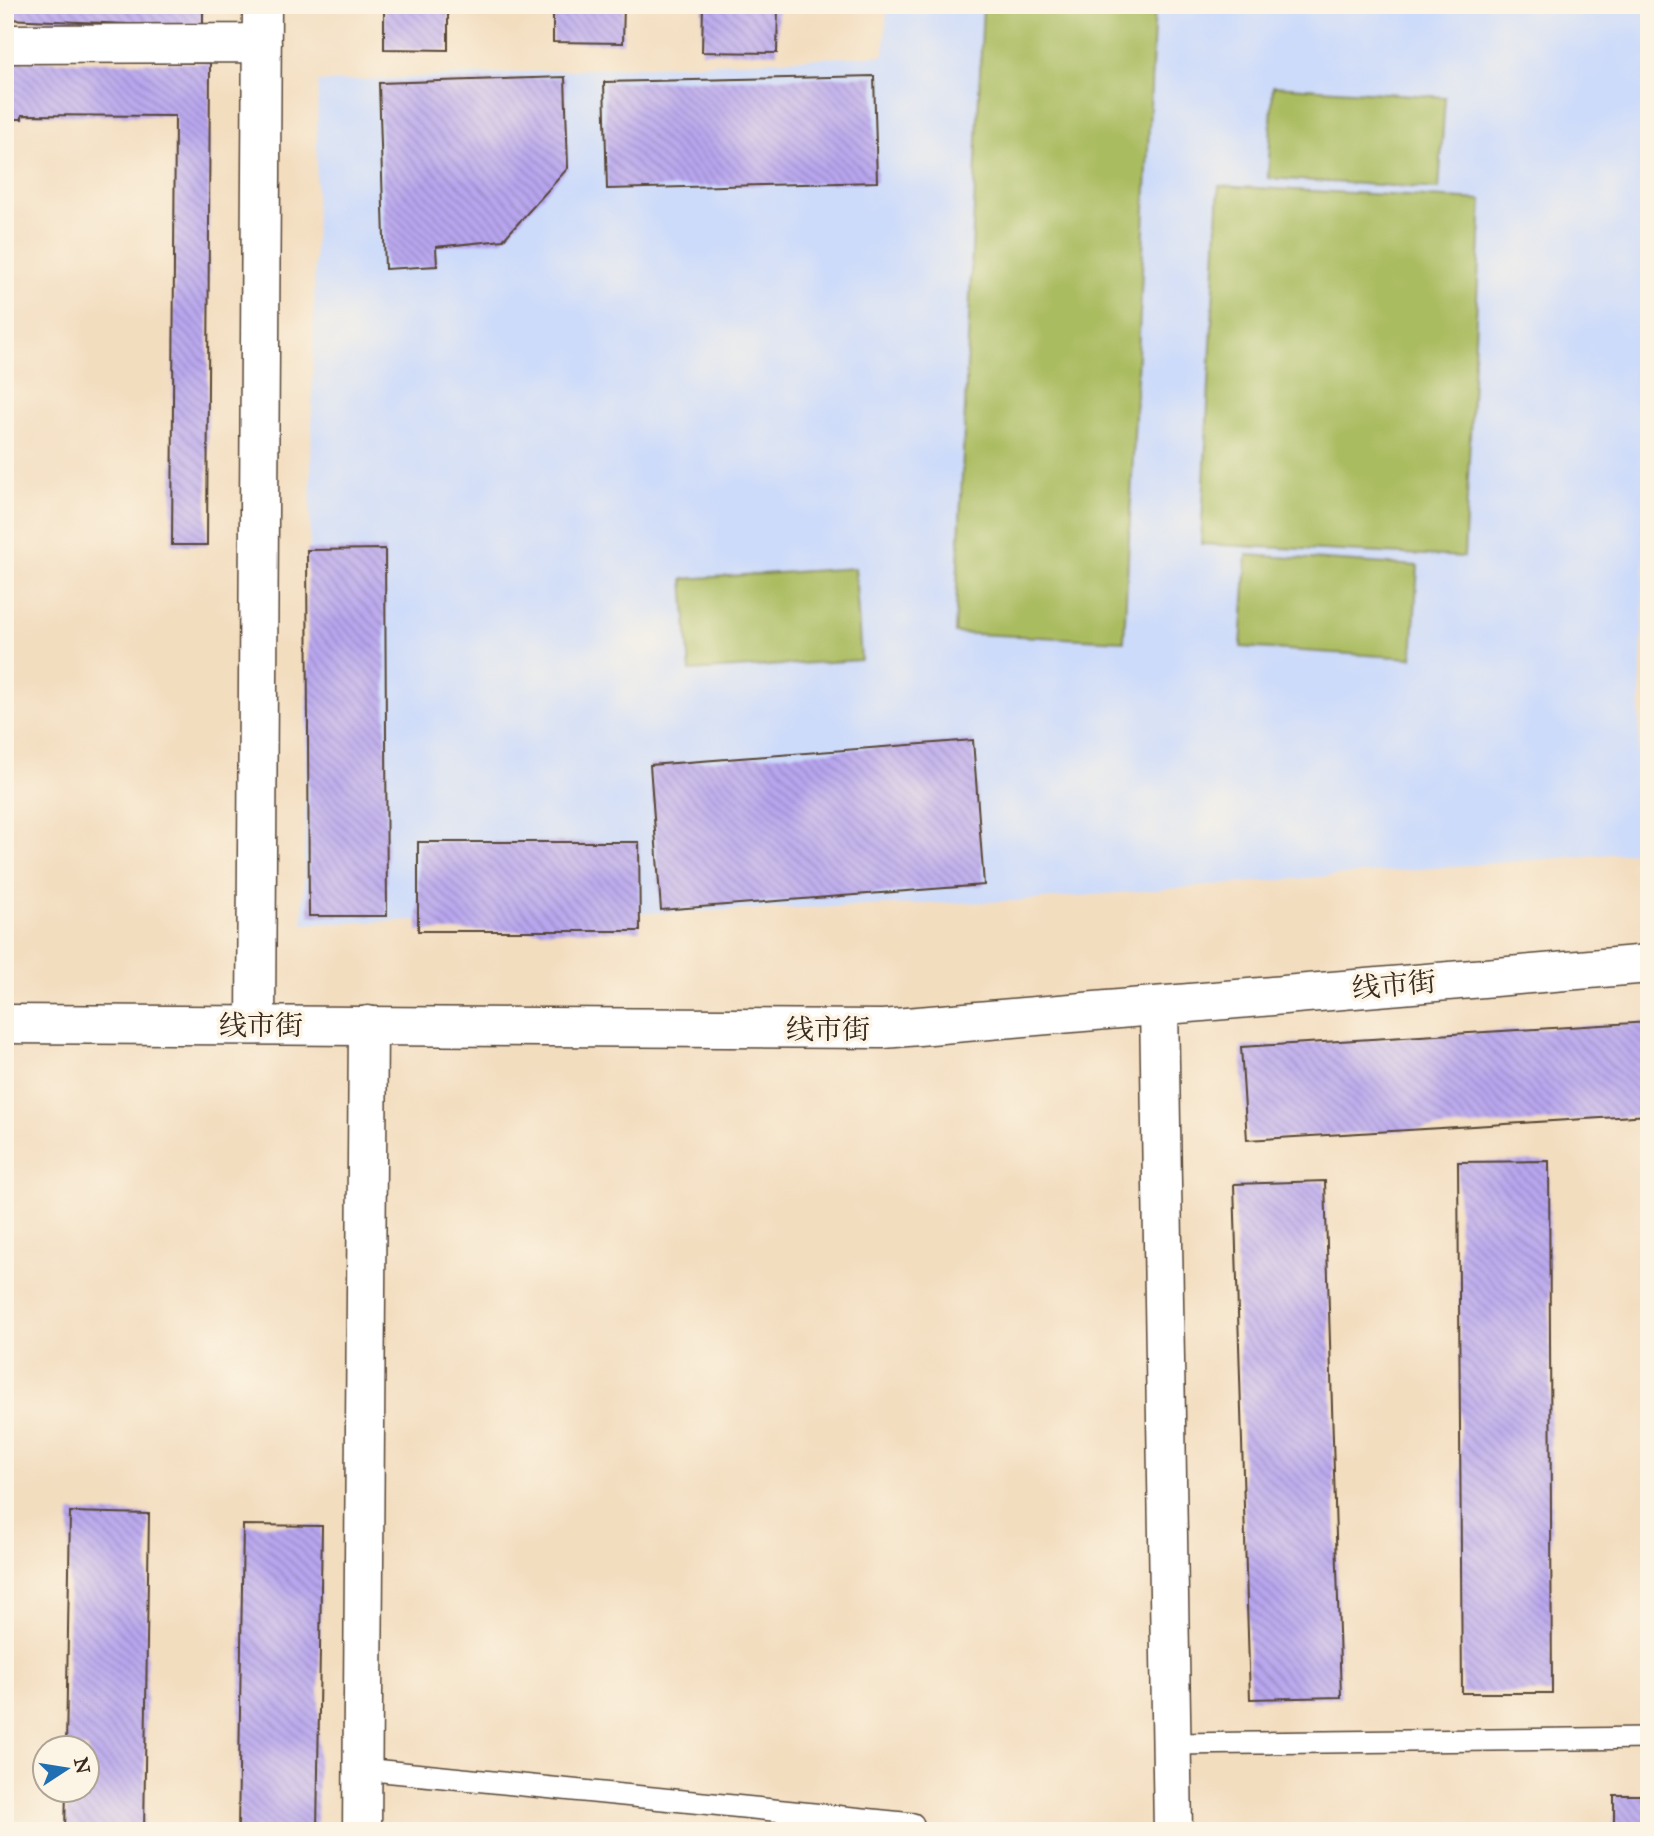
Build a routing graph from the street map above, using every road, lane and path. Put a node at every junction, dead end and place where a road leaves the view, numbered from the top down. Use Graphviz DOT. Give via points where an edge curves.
graph roads {
  1 [pos="262,5"];
  2 [pos="262,43"];
  3 [pos="5,44"];
  4 [pos="1649,964"];
  5 [pos="1159,1006"];
  6 [pos="5,1024"];
  7 [pos="256,1024"];
  8 [pos="368,1025"];
  9 [pos="1649,1738"];
  10 [pos="1171,1744"];
  11 [pos="363,1769"];
  12 [pos="913,1824"];
  13 [pos="362,1831"];
  14 [pos="1173,1831"];
  1 -- 2 [label="street"];
  2 -- 3 [label="street"];
  2 -- 7 [label="street"];
  4 -- 5 [label="street, 线市街"];
  5 -- 8 [label="street, 线市街" via="883,1029"];
  5 -- 10 [label="street"];
  6 -- 7 [label="street, 线市街"];
  7 -- 8 [label="street, 线市街"];
  8 -- 11 [label="street"];
  9 -- 10 [label="lane"];
  10 -- 14 [label="street"];
  11 -- 12 [label="lane"];
  11 -- 13 [label="street"];
}
